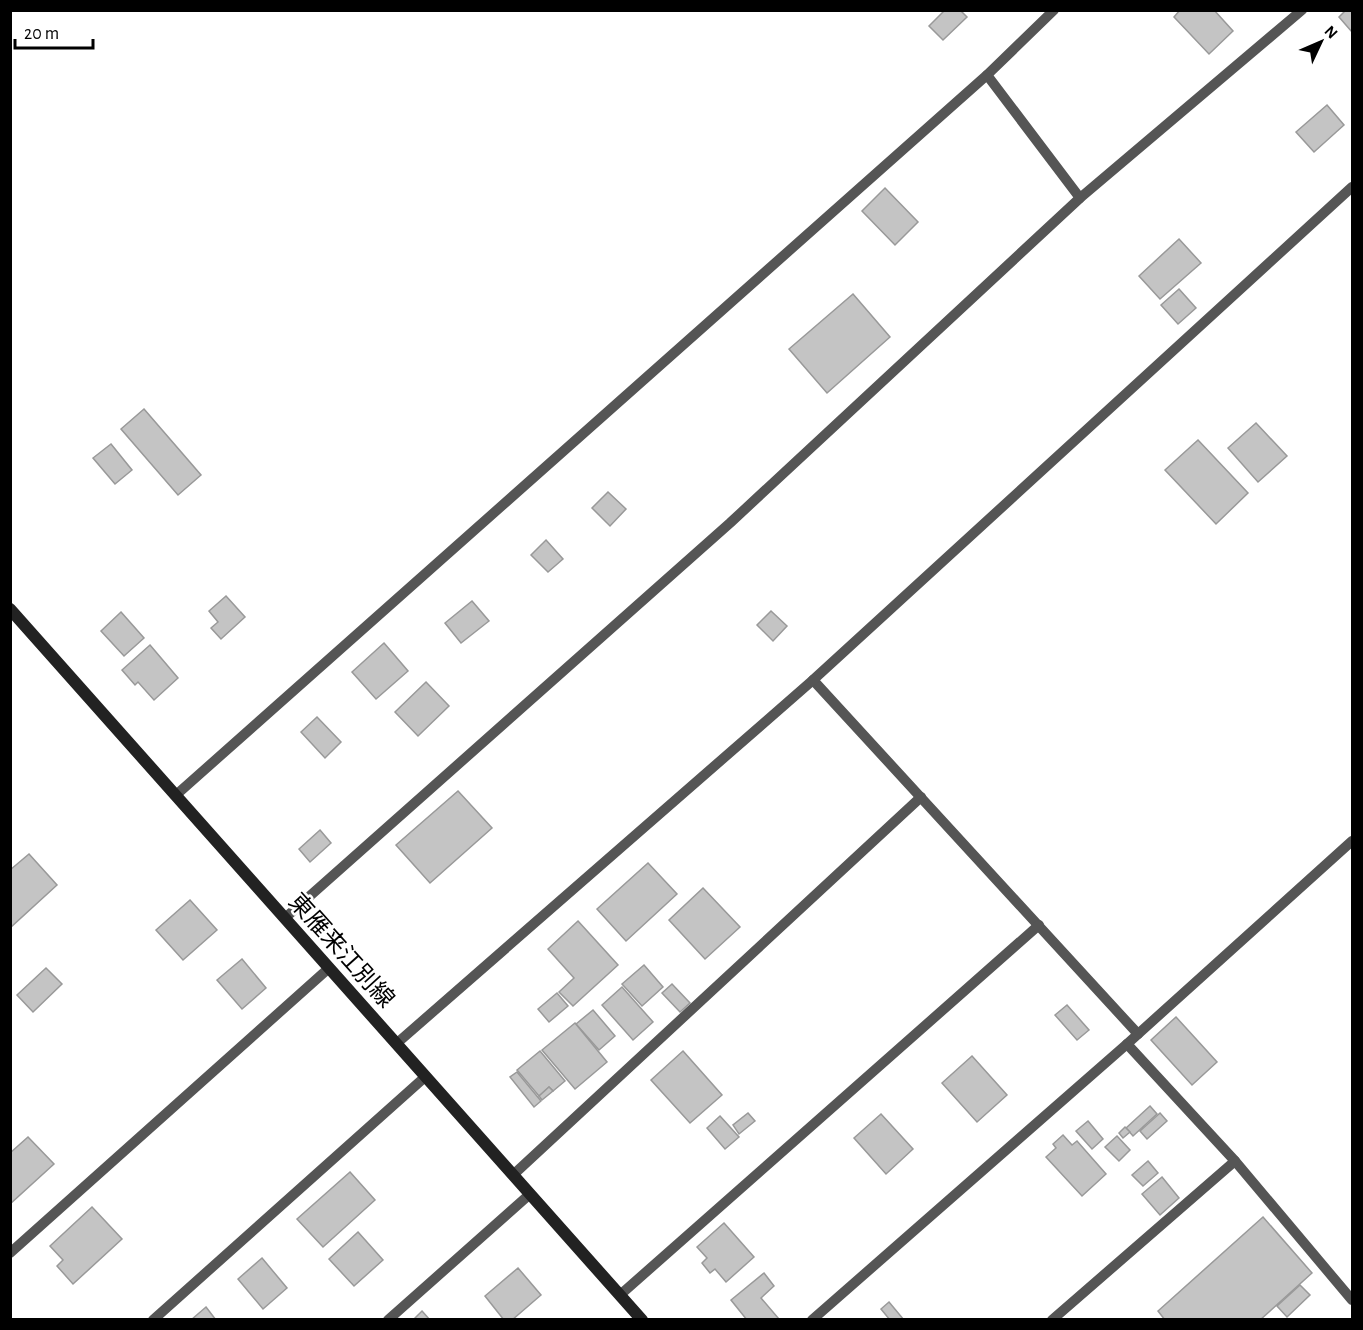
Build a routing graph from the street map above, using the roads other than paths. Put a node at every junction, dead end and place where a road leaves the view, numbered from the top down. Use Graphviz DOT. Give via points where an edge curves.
graph roads {
  1 [pos="1054,10"];
  2 [pos="1302,10"];
  3 [pos="987,75"];
  4 [pos="1353,187"];
  5 [pos="1080,198"];
  6 [pos="10,609"];
  7 [pos="813,680"];
  8 [pos="176,795"];
  9 [pos="921,797"];
  10 [pos="1353,841"];
  11 [pos="285,918"];
  12 [pos="1040,925"];
  13 [pos="329,968"];
  14 [pos="1138,1034"];
  15 [pos="396,1044"];
  16 [pos="1126,1044"];
  17 [pos="425,1077"];
  18 [pos="1235,1161"];
  19 [pos="513,1175"];
  20 [pos="530,1194"];
  21 [pos="10,1253"];
  22 [pos="620,1294"];
  23 [pos="1353,1300"];
  24 [pos="153,1320"];
  25 [pos="388,1320"];
  26 [pos="642,1320"];
  27 [pos="812,1320"];
  28 [pos="1052,1320"];
  1 -- 3 [label="lane"];
  2 -- 5 [label="lane"];
  3 -- 5 [label="lane"];
  3 -- 8 [label="lane"];
  4 -- 7 [label="lane"];
  5 -- 11 [label="lane" via="730,523"];
  6 -- 8 [label="main road, 東雁来江別線"];
  7 -- 9 [label="lane"];
  7 -- 15 [label="lane"];
  8 -- 11 [label="main road, 東雁来江別線"];
  9 -- 12 [label="lane"];
  9 -- 19 [label="lane"];
  10 -- 14 [label="lane"];
  11 -- 13 [label="main road, 東雁来江別線"];
  12 -- 14 [label="lane"];
  12 -- 22 [label="lane"];
  13 -- 15 [label="main road, 東雁来江別線"];
  13 -- 21 [label="lane"];
  14 -- 16 [label="lane"];
  15 -- 17 [label="main road, 東雁来江別線"];
  16 -- 18 [label="lane"];
  16 -- 27 [label="lane"];
  17 -- 19 [label="main road, 東雁来江別線"];
  17 -- 24 [label="lane"];
  18 -- 23 [label="lane"];
  18 -- 28 [label="lane"];
  19 -- 20 [label="main road, 東雁来江別線"];
  20 -- 22 [label="main road, 東雁来江別線"];
  20 -- 25 [label="lane"];
  22 -- 26 [label="main road, 東雁来江別線"];
}
